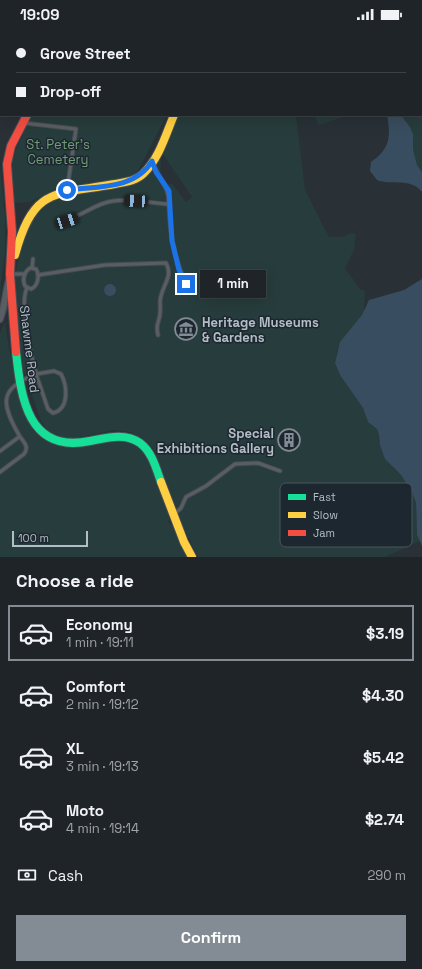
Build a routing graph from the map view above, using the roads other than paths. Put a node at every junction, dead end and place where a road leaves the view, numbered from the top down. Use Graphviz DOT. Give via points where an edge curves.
graph roads {
  1 [pos="26,116"];
  2 [pos="174,116"];
  3 [pos="23,123"];
  4 [pos="77,124"];
  5 [pos="76,129"];
  6 [pos="152,161"];
  7 [pos="67,190"];
  8 [pos="169,202"];
  9 [pos="58,222"];
  10 [pos="33,259"];
  11 [pos="32,268"];
  12 [pos="10,274"];
  13 [pos="24,274"];
  14 [pos="38,275"];
  15 [pos="186,284"];
  16 [pos="27,288"];
  17 [pos="0,319"];
  18 [pos="158,335"];
  19 [pos="36,374"];
  20 [pos="20,380"];
  21 [pos="5,406"];
  22 [pos="0,409"];
  23 [pos="20,437"];
  24 [pos="0,451"];
  25 [pos="280,471"];
  26 [pos="0,472"];
  27 [pos="174,514"];
  28 [pos="192,557"];
  1 -- 3 [label="street"];
  2 -- 6 [label="street"];
  3 -- 5 [label="lane"];
  3 -- 12 [label="street" via="10,149 7,163 12,228"];
  4 -- 5 [label="lane"];
  5 -- 7 [label="lane"];
  6 -- 7 [label="street" via="144,173 129,181"];
  6 -- 8 [label="lane" via="169,191"];
  7 -- 12 [label="street" via="45,198 29,215 18,240"];
  8 -- 9 [label="lane" via="167,204 113,201 78,217"];
  8 -- 15 [label="lane" via="172,241 179,270"];
  10 -- 11 [label="lane"];
  11 -- 13 [label="lane" via="27,269"];
  11 -- 14 [label="lane"];
  12 -- 13 [label="lane"];
  12 -- 17 [label="street"];
  12 -- 20 [label="street, Shawme Road"];
  13 -- 16 [label="lane" via="24,284"];
  14 -- 16 [label="lane" via="34,288"];
  14 -- 18 [label="lane" via="105,265 166,263 169,277 161,294 160,314 156,326"];
  16 -- 19 [label="lane" via="24,297 28,336"];
  19 -- 19 [label="lane" via="54,371 62,375 67,392 58,411 53,413 48,409"];
  19 -- 20 [label="lane"];
  20 -- 21 [label="lane" via="5,394"];
  20 -- 27 [label="street, Shawme Road" via="31,417 40,430 51,438 64,444 74,444 116,435 138,440 144,445 151,455"];
  21 -- 22 [label="lane"];
  21 -- 23 [label="lane"];
  23 -- 24 [label="lane"];
  23 -- 26 [label="lane" via="26,445 26,452"];
  25 -- 27 [label="lane" via="258,463 235,464 206,486 186,497 181,508"];
  27 -- 28 [label="street, Shawme Road"];
}
